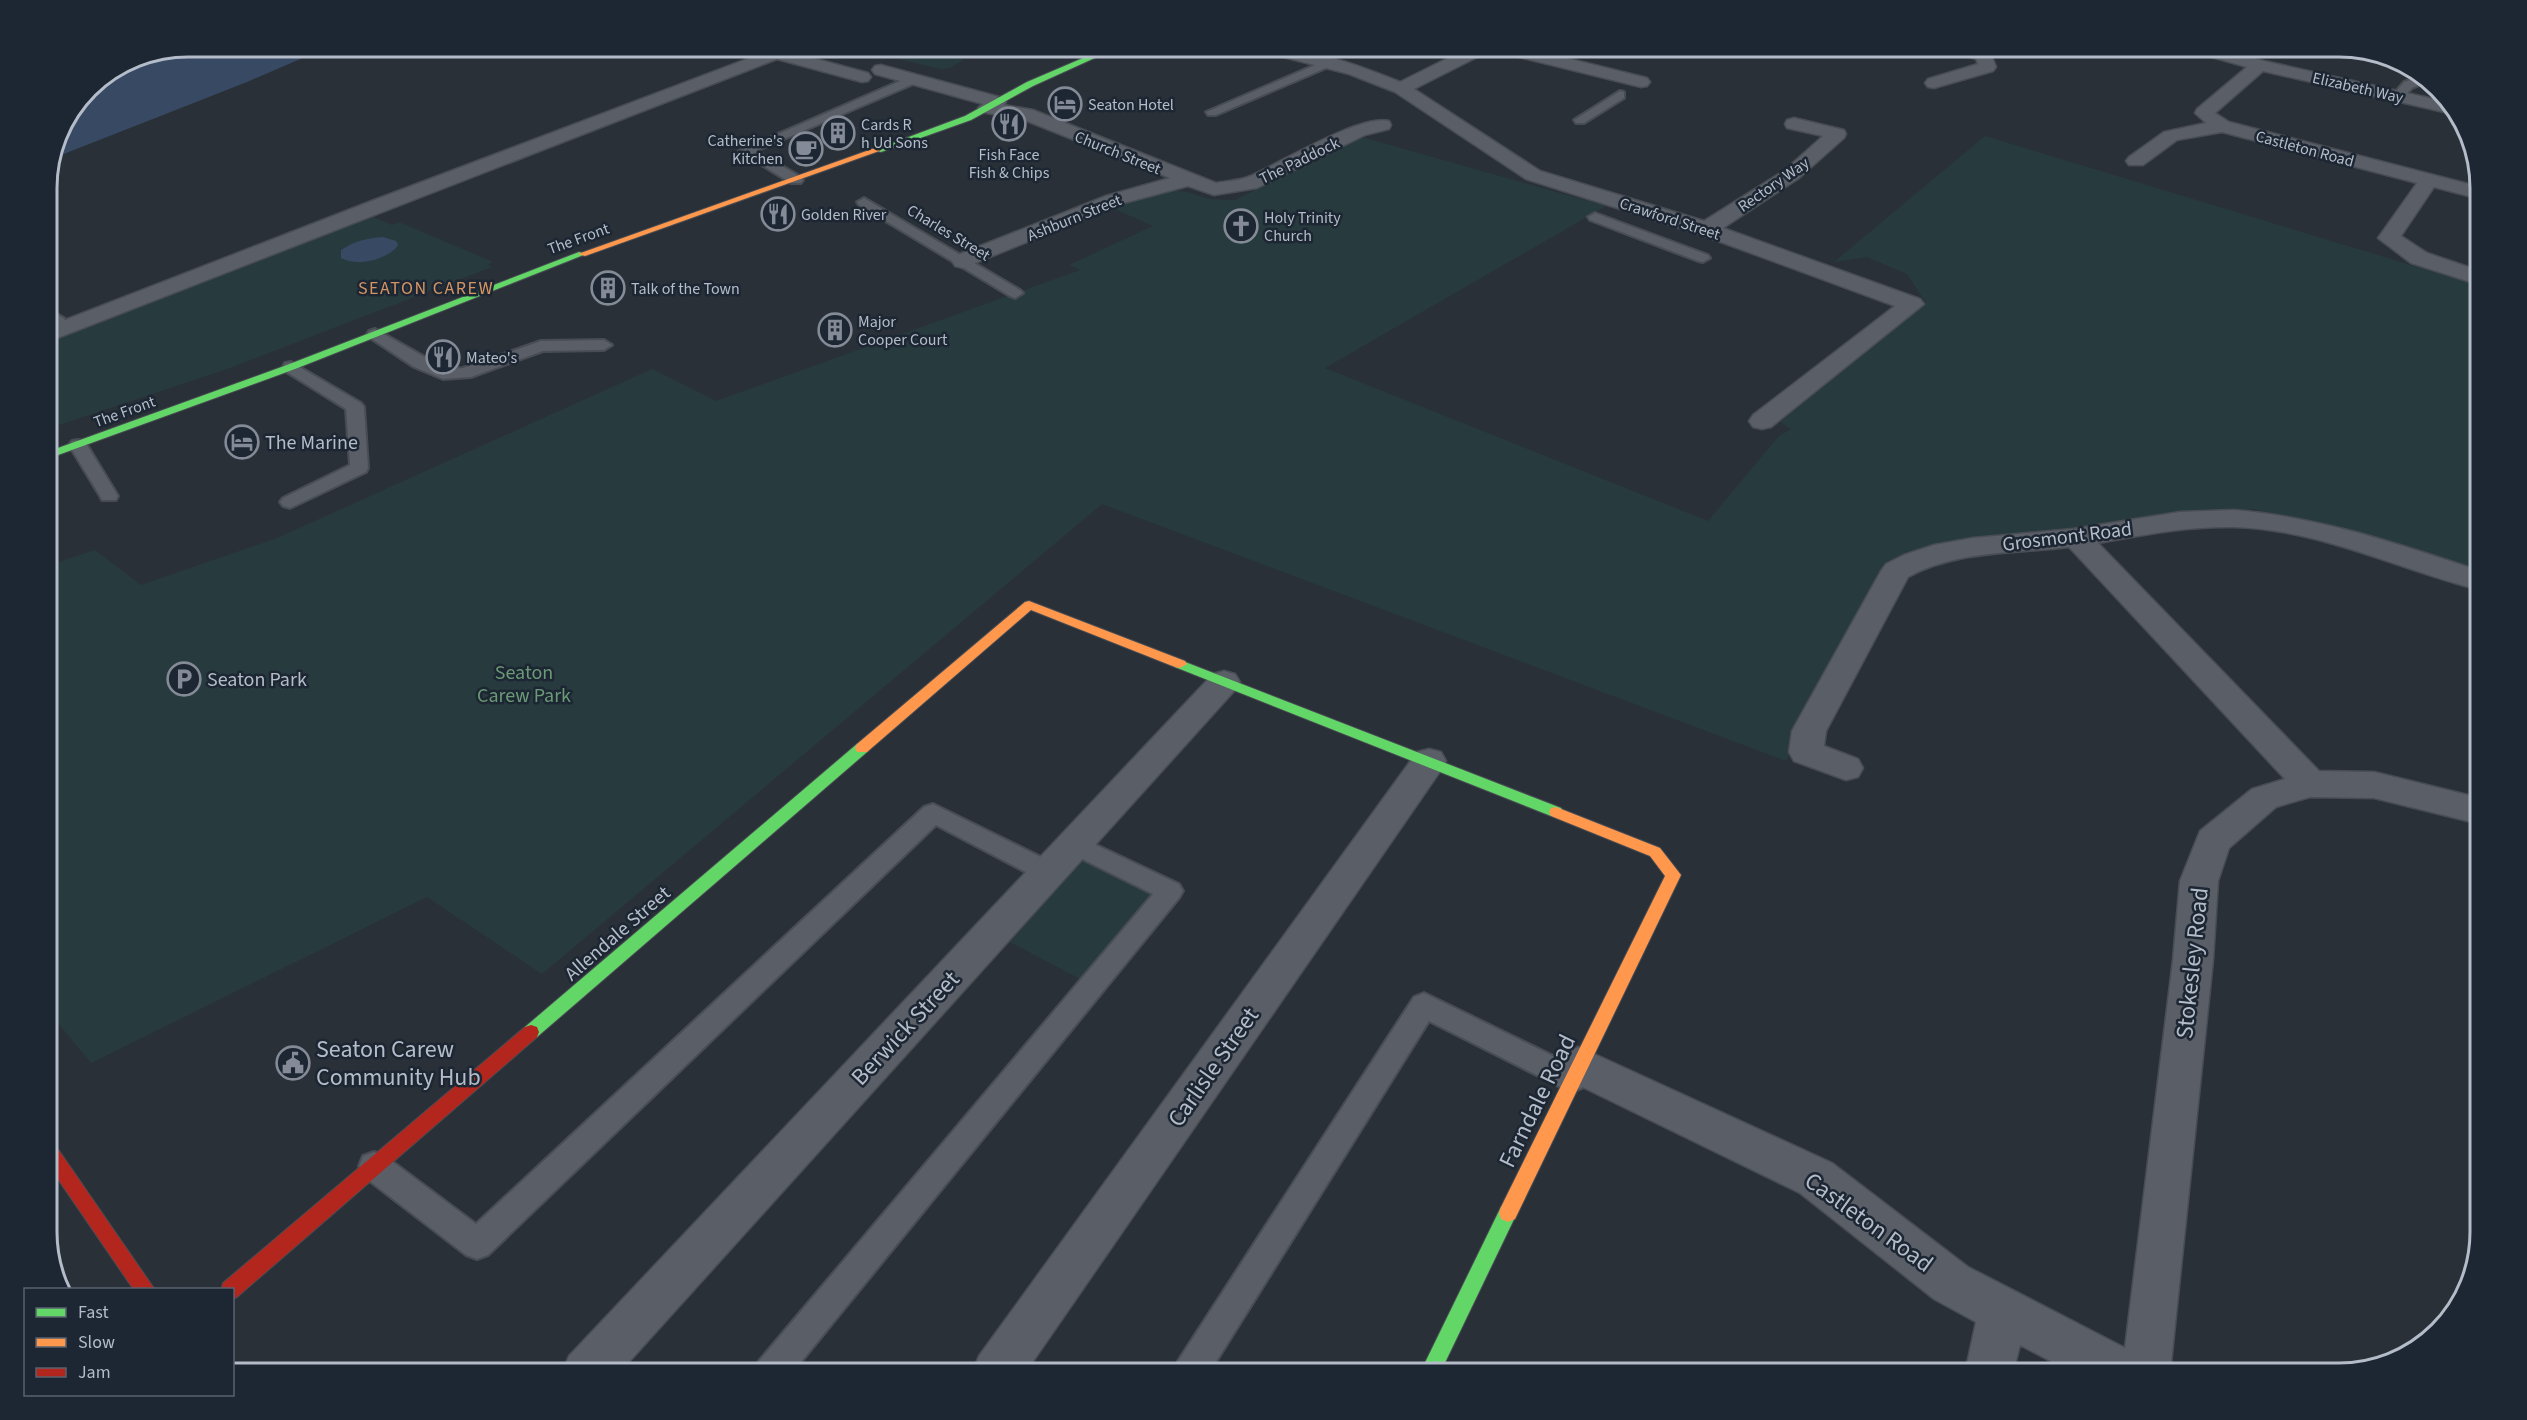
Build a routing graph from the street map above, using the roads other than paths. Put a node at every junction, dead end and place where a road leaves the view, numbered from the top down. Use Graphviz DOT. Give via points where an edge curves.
graph roads {
  1 [pos="764,57"];
  2 [pos="801,57"];
  3 [pos="1093,57"];
  4 [pos="1306,57"];
  5 [pos="1464,57"];
  6 [pos="1540,57"];
  7 [pos="1984,57"];
  8 [pos="2232,57"];
  9 [pos="1329,63"];
  10 [pos="2260,65"];
  11 [pos="881,70"];
  12 [pos="1659,70"];
  13 [pos="859,78"];
  14 [pos="914,79"];
  15 [pos="1641,82"];
  16 [pos="2416,82"];
  17 [pos="1934,83"];
  18 [pos="1401,88"];
  19 [pos="1620,95"];
  20 [pos="2398,96"];
  21 [pos="992,105"];
  22 [pos="2441,106"];
  23 [pos="1212,112"];
  24 [pos="1580,120"];
  25 [pos="1382,124"];
  26 [pos="1794,124"];
  27 [pos="2222,126"];
  28 [pos="2136,161"];
  29 [pos="796,180"];
  30 [pos="1186,180"];
  31 [pos="2429,180"];
  32 [pos="1214,189"];
  33 [pos="2470,190"];
  34 [pos="864,202"];
  35 [pos="1595,217"];
  36 [pos="1668,218"];
  37 [pos="1707,229"];
  38 [pos="1641,235"];
  39 [pos="1703,258"];
  40 [pos="963,261"];
  41 [pos="2470,275"];
  42 [pos="1015,293"];
  43 [pos="57,323"];
  44 [pos="375,334"];
  45 [pos="604,345"];
  46 [pos="291,367"];
  47 [pos="1762,421"];
  48 [pos="78,446"];
  49 [pos="57,453"];
  50 [pos="109,496"];
  51 [pos="290,502"];
  52 [pos="2076,537"];
  53 [pos="2470,578"];
  54 [pos="1224,682"];
  55 [pos="1429,761"];
  56 [pos="1846,768"];
  57 [pos="2310,784"];
  58 [pos="2470,809"];
  59 [pos="1062,858"];
  60 [pos="1575,1072"];
  61 [pos="57,1162"];
  62 [pos="374,1166"];
  63 [pos="146,1288"];
  64 [pos="232,1288"];
  65 [pos="2003,1310"];
  66 [pos="596,1363"];
  67 [pos="780,1363"];
  68 [pos="1004,1363"];
  69 [pos="1197,1363"];
  70 [pos="1435,1363"];
  71 [pos="1991,1363"];
  72 [pos="2102,1363"];
  73 [pos="2147,1363"];
  1 -- 43 [label="street"];
  2 -- 13 [label="street"];
  3 -- 21 [label="street, The Front"];
  4 -- 9 [label="street, Crawford Street"];
  5 -- 18 [label="street"];
  6 -- 15 [label="street"];
  7 -- 17 [label="street" via="1987,67"];
  8 -- 10 [label="street, Elizabeth Way"];
  9 -- 18 [label="street, Crawford Street"];
  9 -- 23 [label="lane"];
  10 -- 20 [label="street, Elizabeth Way"];
  10 -- 27 [label="street" via="2204,113"];
  11 -- 13 [label="lane"];
  11 -- 14 [label="street, Church Street"];
  12 -- 15 [label="street"];
  14 -- 21 [label="street, Church Street"];
  14 -- 29 [label="lane" via="746,151"];
  15 -- 19 [label="street"];
  16 -- 20 [label="lane"];
  18 -- 36 [label="street, Crawford Street" via="1533,175"];
  19 -- 24 [label="lane"];
  20 -- 22 [label="street, Elizabeth Way"];
  21 -- 29 [label="street, The Front" via="968,118"];
  21 -- 30 [label="street, Church Street" via="1026,114"];
  25 -- 32 [label="street, The Paddock" via="1358,130 1251,184"];
  26 -- 37 [label="street, Rectory Way" via="1843,130 1792,174"];
  27 -- 28 [label="street" via="2171,136"];
  27 -- 31 [label="street, Castleton Road"];
  29 -- 44 [label="street, The Front" via="529,273"];
  30 -- 32 [label="street, Church Street"];
  30 -- 40 [label="street, Ashburn Street" via="1113,200"];
  31 -- 33 [label="street, Castleton Road"];
  31 -- 41 [label="street" via="2389,238 2419,258"];
  34 -- 40 [label="lane, Charles Street"];
  35 -- 38 [label="lane"];
  36 -- 37 [label="street, Crawford Street"];
  36 -- 38 [label="lane"];
  37 -- 47 [label="street, Crawford Street" via="1912,304"];
  38 -- 39 [label="lane"];
  40 -- 42 [label="lane, Charles Street"];
  44 -- 45 [label="lane" via="443,374 465,373 541,346"];
  44 -- 46 [label="street, The Front"];
  46 -- 48 [label="street, The Front"];
  46 -- 51 [label="lane" via="355,407 359,468"];
  48 -- 49 [label="street, The Front"];
  48 -- 50 [label="lane"];
  52 -- 53 [label="street, Grosmont Road" via="2199,519 2284,524 2338,536"];
  52 -- 56 [label="street, Grosmont Road" via="1952,548 1896,571 1809,731 1806,752"];
  52 -- 57 [label="street"];
  54 -- 55 [label="street"];
  54 -- 59 [label="street, Berwick Street"];
  54 -- 62 [label="street, Allendale Street" via="1029,605"];
  55 -- 60 [label="street, Farndale Road" via="1655,852 1673,875"];
  55 -- 68 [label="street, Carlisle Street"];
  57 -- 58 [label="street, Stokesley Road" via="2374,785"];
  57 -- 73 [label="street, Stokesley Road" via="2264,798 2213,841 2199,881"];
  59 -- 62 [label="lane" via="933,813 477,1244"];
  59 -- 66 [label="street, Berwick Street"];
  59 -- 67 [label="lane" via="1170,891"];
  60 -- 65 [label="street, Castleton Road" via="1816,1178 1951,1283"];
  60 -- 69 [label="lane" via="1424,1005"];
  60 -- 70 [label="street, Farndale Road"];
  61 -- 63 [label="street"];
  62 -- 64 [label="street, Allendale Street"];
  65 -- 71 [label="street"];
  65 -- 72 [label="street, Castleton Road"];
}
